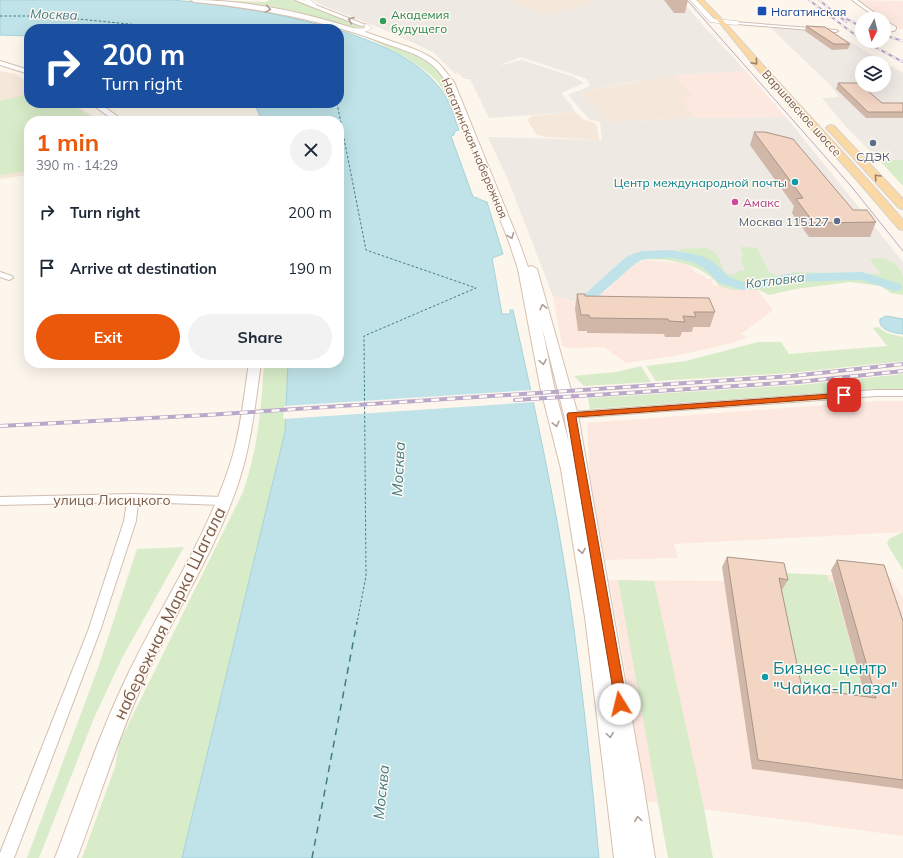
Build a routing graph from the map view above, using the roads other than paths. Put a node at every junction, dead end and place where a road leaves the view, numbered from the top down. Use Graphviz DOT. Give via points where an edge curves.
graph roads {
  1 [pos="194,0"];
  2 [pos="206,0"];
  3 [pos="298,0"];
  4 [pos="307,0"];
  5 [pos="693,0"];
  6 [pos="699,0"];
  7 [pos="854,0"];
  8 [pos="215,2"];
  9 [pos="314,5"];
  10 [pos="871,12"];
  11 [pos="728,14"];
  12 [pos="723,23"];
  13 [pos="737,23"];
  14 [pos="331,24"];
  15 [pos="366,26"];
  16 [pos="344,27"];
  17 [pos="354,30"];
  18 [pos="378,30"];
  19 [pos="836,31"];
  20 [pos="744,33"];
  21 [pos="393,36"];
  22 [pos="0,65"];
  23 [pos="24,70"];
  24 [pos="101,108"];
  25 [pos="113,116"];
  26 [pos="826,123"];
  27 [pos="903,206"];
  28 [pos="903,227"];
  29 [pos="0,274"];
  30 [pos="9,278"];
  31 [pos="254,368"];
  32 [pos="903,393"];
  33 [pos="571,415"];
  34 [pos="133,498"];
  35 [pos="0,501"];
  36 [pos="223,501"];
  37 [pos="6,858"];
  38 [pos="66,858"];
  39 [pos="625,858"];
  40 [pos="644,858"];
  1 -- 8 [label="main road, Нагатинская набережная"];
  2 -- 8 [label="street"];
  3 -- 9 [label="main road"];
  4 -- 9 [label="street"];
  5 -- 12 [label="street" via="712,21"];
  6 -- 12 [label="main road, Варшавское шоссе"];
  7 -- 10 [label="street"];
  8 -- 14 [label="main road, Нагатинская набережная, one-way" via="282,11"];
  15 -- 9 [label="main road, one-way"];
  11 -- 13 [label="main road"];
  12 -- 13 [label="street"];
  12 -- 28 [label="main road, Варшавское шоссе, one-way"];
  13 -- 19 [label="street"];
  13 -- 20 [label="main road"];
  15 -- 17 [label="street" via="369,28 366,30"];
  15 -- 18 [label="main road"];
  16 -- 17 [label="main road, Нагатинская набережная, one-way"];
  17 -- 39 [label="main road, Нагатинская набережная, one-way" via="423,57 434,63 450,82 523,269 547,386 568,469 594,617"];
  33 -- 21 [label="main road, Нагатинская набережная, one-way" via="528,257 462,92 449,73 434,59"];
  22 -- 23 [label="main road"];
  24 -- 25 [label="main road"];
  27 -- 26 [label="main road, Варшавское шоссе, one-way"];
  29 -- 30 [label="street"];
  31 -- 36 [label="main road, набережная Марка Шагала" via="239,458"];
  32 -- 33 [label="street"];
  40 -- 33 [label="main road, Нагатинская набережная, one-way"];
  34 -- 35 [label="street, улица Лисицкого"];
  34 -- 36 [label="street, улица Лисицкого"];
  34 -- 37 [label="street" via="130,521 94,631"];
  36 -- 38 [label="main road, набережная Марка Шагала" via="206,543 136,677"];
}
